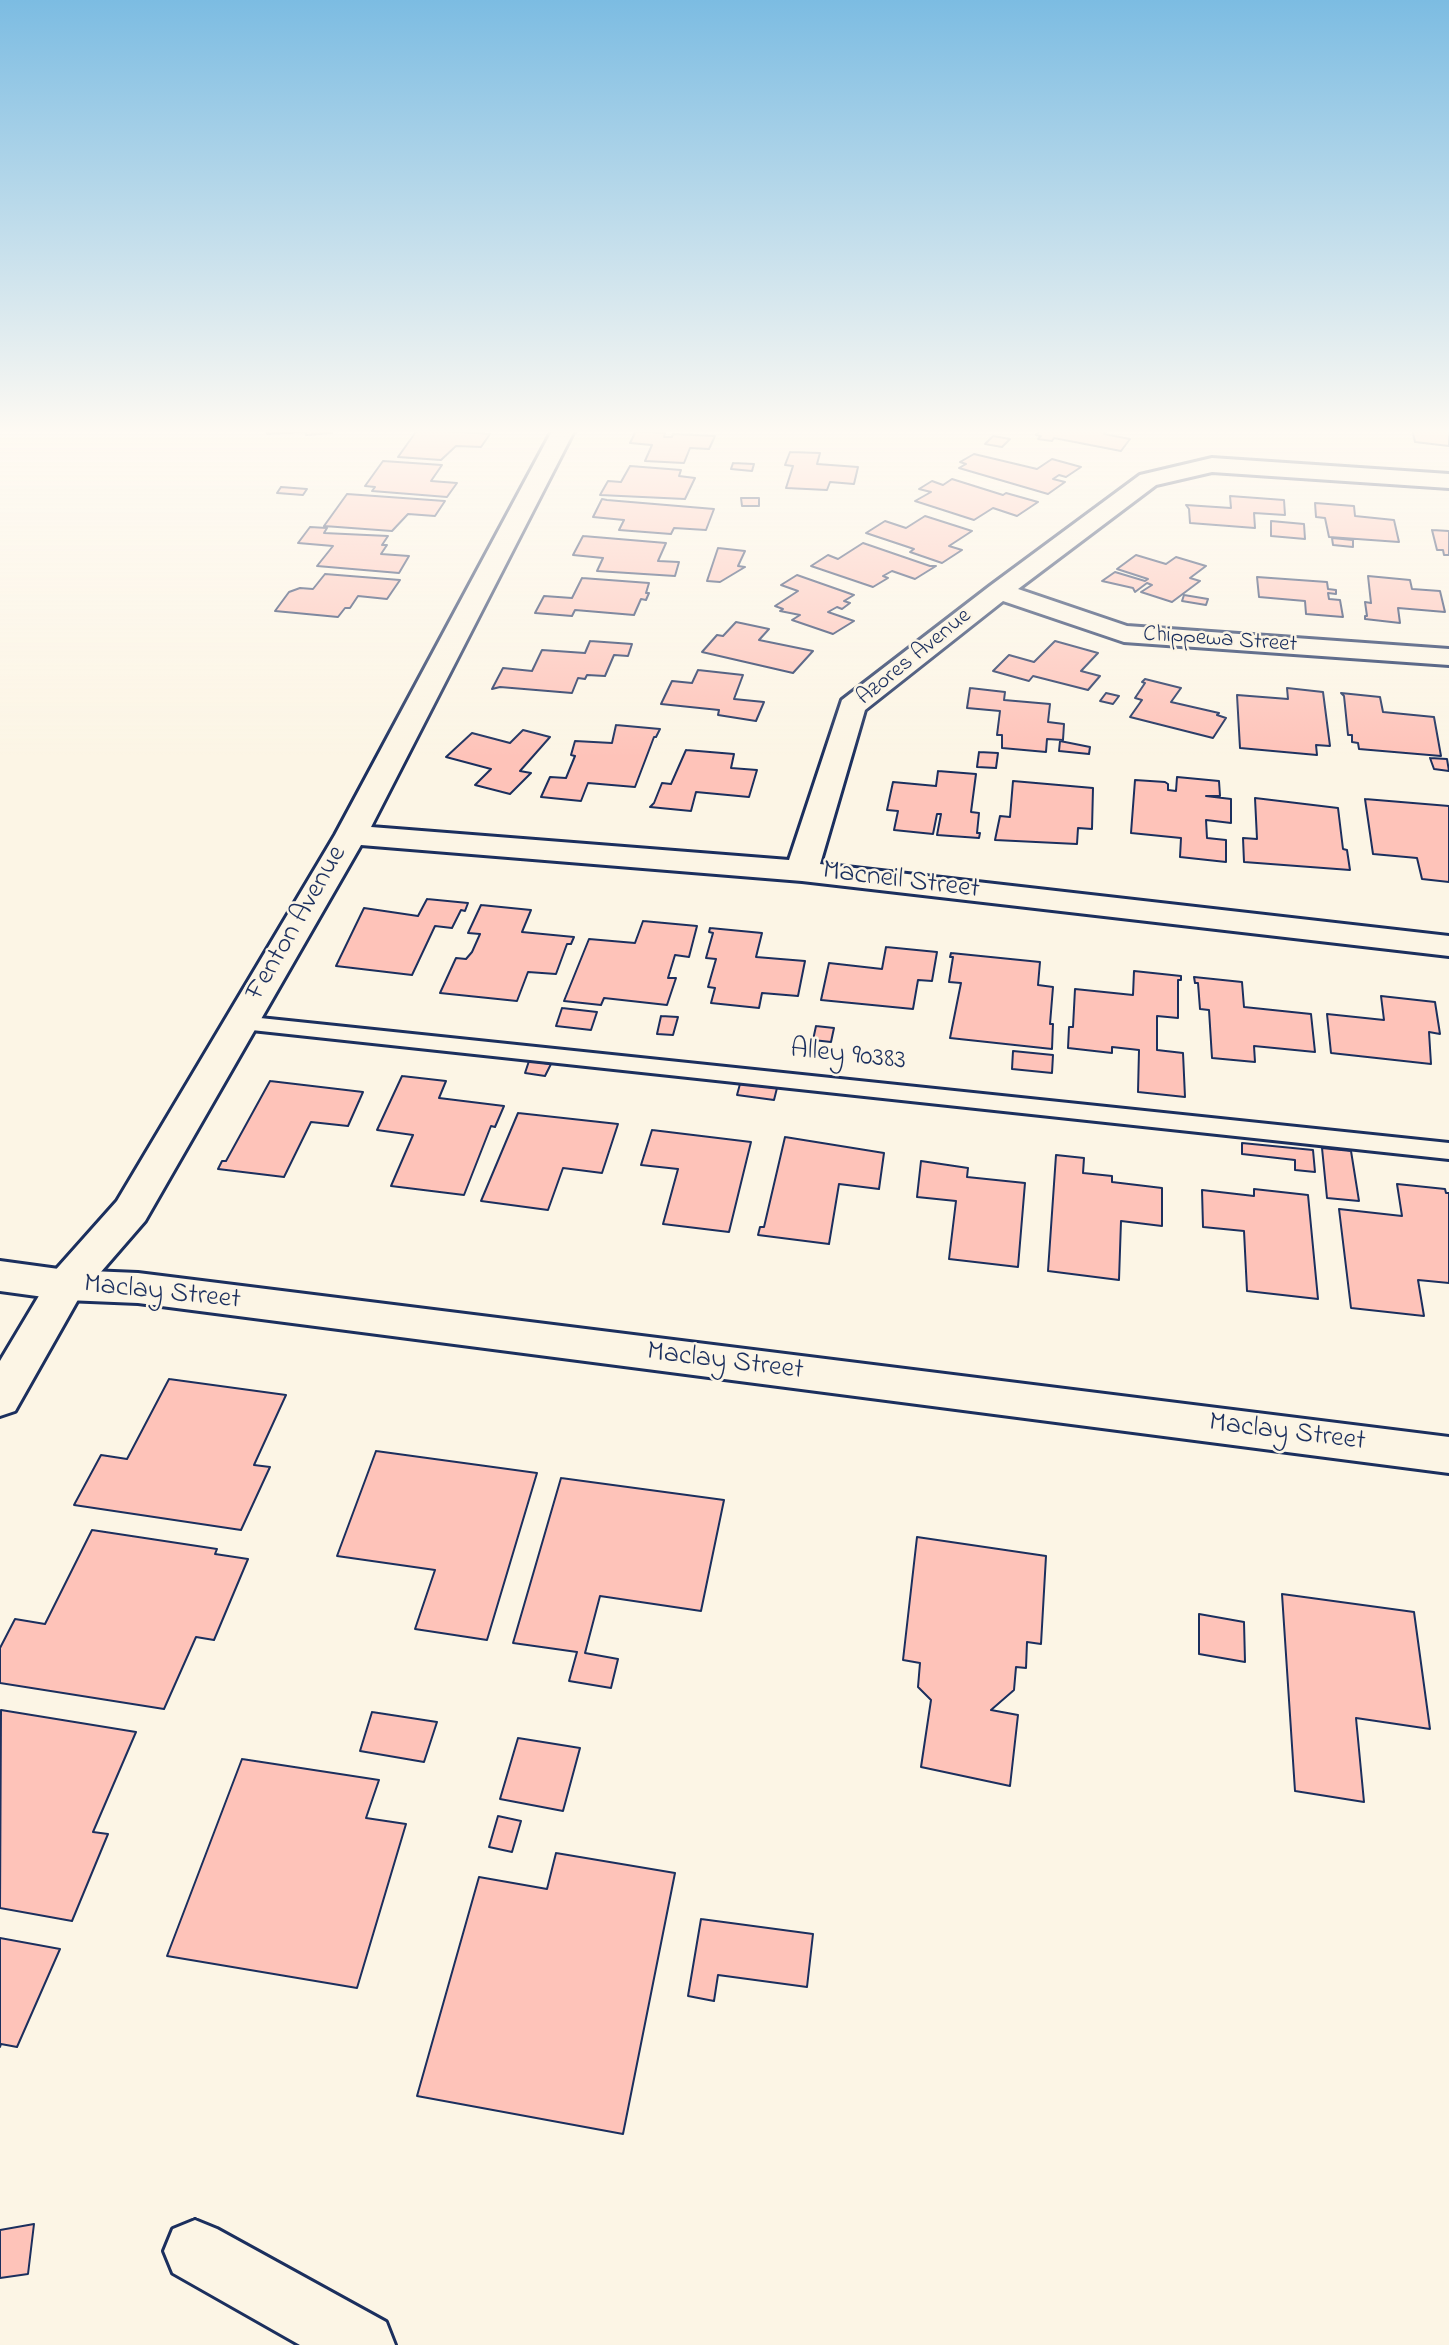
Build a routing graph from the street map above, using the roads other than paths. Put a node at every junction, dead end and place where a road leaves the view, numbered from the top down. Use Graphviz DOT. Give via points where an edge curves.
graph roads {
  1 [pos="507,538"];
  2 [pos="1070,538"];
  3 [pos="999,591"];
  4 [pos="1449,657"];
  5 [pos="351,835"];
  6 [pos="802,871"];
  7 [pos="1449,946"];
  8 [pos="241,1023"];
  9 [pos="1449,1151"];
  10 [pos="0,1276"];
  11 [pos="66,1285"];
  12 [pos="0,1399"];
  13 [pos="1449,1455"];
  14 [pos="195,2251"];
  15 [pos="363,2345"];
  1 -- 5 [label="street, Fenton Avenue"];
  2 -- 3 [label="street, Azores Avenue"];
  3 -- 4 [label="street, Chippewa Street" via="1124,634"];
  3 -- 6 [label="street, Azores Avenue" via="852,706"];
  5 -- 6 [label="street, Macneil Street"];
  5 -- 8 [label="street, Fenton Avenue"];
  6 -- 7 [label="street, Macneil Street"];
  8 -- 9 [label="lane, Alley 90383"];
  8 -- 11 [label="street, Fenton Avenue" via="131,1212"];
  10 -- 11 [label="street, Maclay Street"];
  11 -- 12 [label="street, Fenton Avenue"];
  11 -- 13 [label="street, Maclay Street" via="138,1288"];
  14 -- 15 [label="street"];
}
